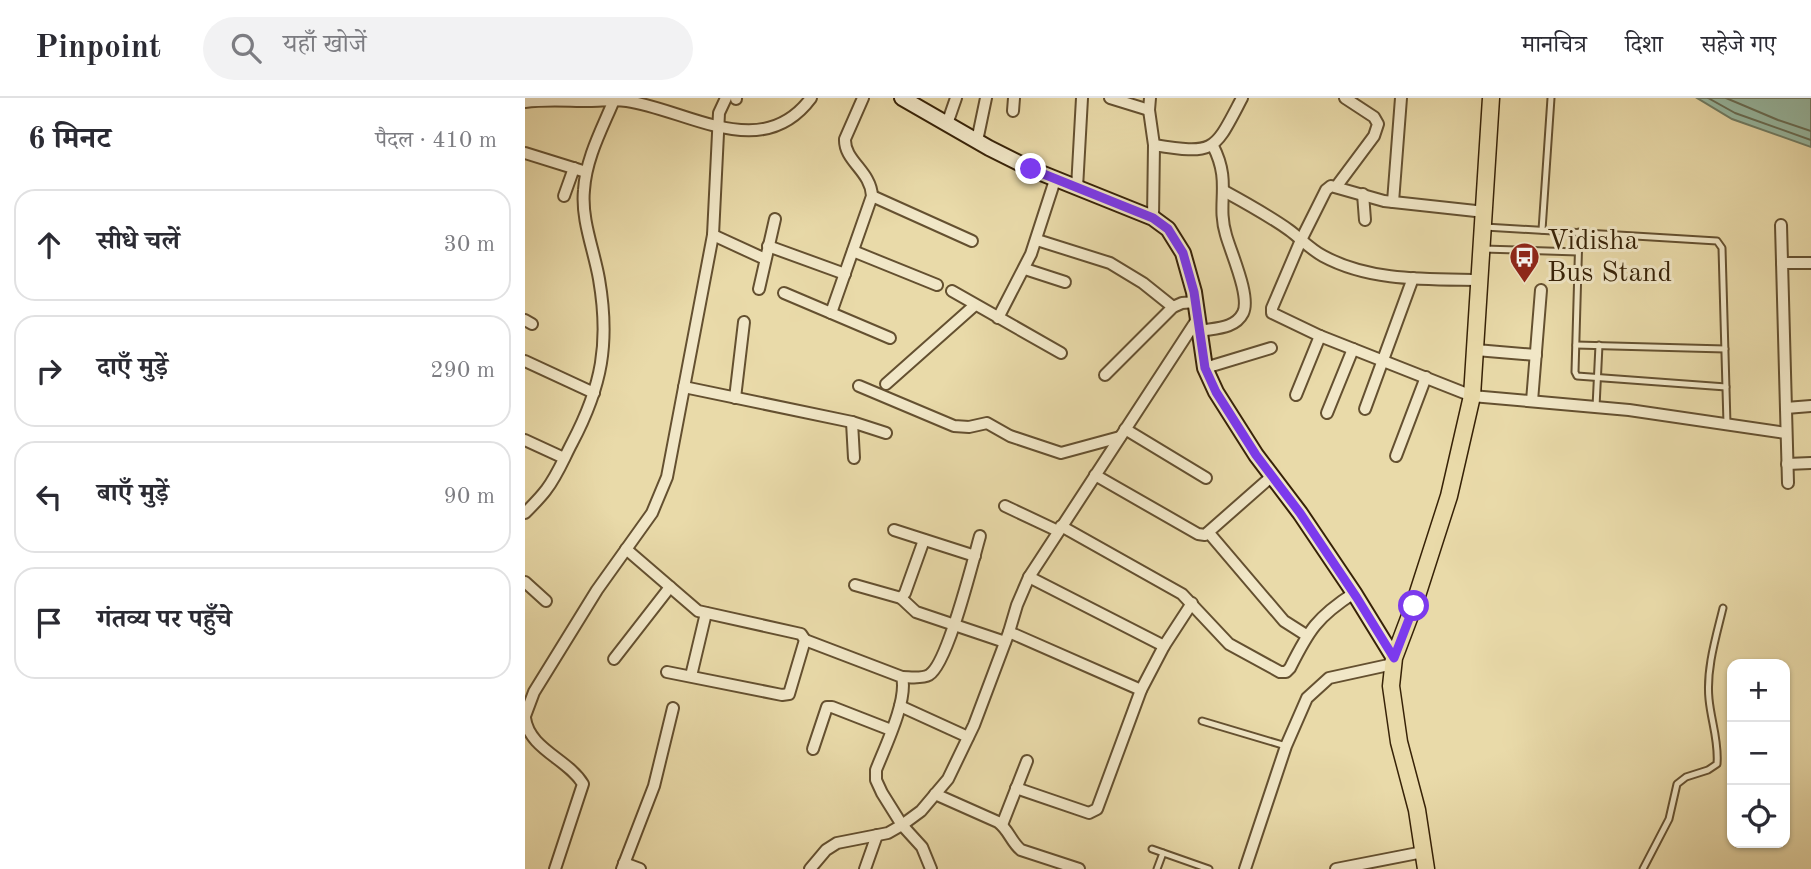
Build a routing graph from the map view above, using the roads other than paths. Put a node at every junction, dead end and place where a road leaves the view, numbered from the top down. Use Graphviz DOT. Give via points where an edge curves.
graph roads {
  1 [pos="732,98"];
  2 [pos="811,98"];
  3 [pos="863,98"];
  4 [pos="902,98"];
  5 [pos="955,98"];
  6 [pos="986,98"];
  7 [pos="1014,98"];
  8 [pos="1082,98"];
  9 [pos="1110,98"];
  10 [pos="1150,98"];
  11 [pos="1243,98"];
  12 [pos="1345,98"];
  13 [pos="1401,98"];
  14 [pos="1491,98"];
  15 [pos="1551,98"];
  16 [pos="620,99"];
  17 [pos="525,102"];
  18 [pos="1149,110"];
  19 [pos="1013,111"];
  20 [pos="947,124"];
  21 [pos="725,129"];
  22 [pos="977,141"];
  23 [pos="1154,145"];
  24 [pos="1213,146"];
  25 [pos="525,153"];
  26 [pos="574,168"];
  27 [pos="586,172"];
  28 [pos="1055,180"];
  29 [pos="1336,187"];
  30 [pos="1077,188"];
  31 [pos="1224,191"];
  32 [pos="1363,194"];
  33 [pos="565,196"];
  34 [pos="872,196"];
  35 [pos="1393,202"];
  36 [pos="1153,218"];
  37 [pos="775,219"];
  38 [pos="1365,220"];
  39 [pos="1484,220"];
  40 [pos="1780,225"];
  41 [pos="1542,230"];
  42 [pos="1579,232"];
  43 [pos="713,235"];
  44 [pos="1037,240"];
  45 [pos="1301,240"];
  46 [pos="972,241"];
  47 [pos="768,246"];
  48 [pos="1483,249"];
  49 [pos="853,251"];
  50 [pos="1578,252"];
  51 [pos="765,259"];
  52 [pos="1781,263"];
  53 [pos="1811,263"];
  54 [pos="1025,269"];
  55 [pos="845,274"];
  56 [pos="1413,278"];
  57 [pos="1481,280"];
  58 [pos="1065,282"];
  59 [pos="937,285"];
  60 [pos="759,289"];
  61 [pos="1541,290"];
  62 [pos="952,291"];
  63 [pos="784,293"];
  64 [pos="1196,302"];
  65 [pos="975,305"];
  66 [pos="1173,307"];
  67 [pos="831,313"];
  68 [pos="998,318"];
  69 [pos="744,322"];
  70 [pos="1199,325"];
  71 [pos="1321,336"];
  72 [pos="890,338"];
  73 [pos="1576,345"];
  74 [pos="1599,345"];
  75 [pos="1271,348"];
  76 [pos="1353,349"];
  77 [pos="1725,349"];
  78 [pos="1476,350"];
  79 [pos="1061,353"];
  80 [pos="1536,355"];
  81 [pos="525,361"];
  82 [pos="1384,361"];
  83 [pos="1205,368"];
  84 [pos="1105,375"];
  85 [pos="1426,377"];
  86 [pos="1598,379"];
  87 [pos="886,384"];
  88 [pos="859,386"];
  89 [pos="684,387"];
  90 [pos="1726,387"];
  91 [pos="594,393"];
  92 [pos="1296,395"];
  93 [pos="1472,396"];
  94 [pos="735,398"];
  95 [pos="1532,401"];
  96 [pos="1811,406"];
  97 [pos="1597,407"];
  98 [pos="1786,408"];
  99 [pos="1365,409"];
  100 [pos="1327,413"];
  101 [pos="852,422"];
  102 [pos="1727,424"];
  103 [pos="886,433"];
  104 [pos="1123,433"];
  105 [pos="1786,433"];
  106 [pos="525,440"];
  107 [pos="1396,456"];
  108 [pos="564,458"];
  109 [pos="854,458"];
  110 [pos="1811,463"];
  111 [pos="1787,464"];
  112 [pos="1095,475"];
  113 [pos="1272,476"];
  114 [pos="1206,478"];
  115 [pos="1788,483"];
  116 [pos="1005,506"];
  117 [pos="525,513"];
  118 [pos="1060,529"];
  119 [pos="894,530"];
  120 [pos="1209,533"];
  121 [pos="980,536"];
  122 [pos="923,540"];
  123 [pos="627,549"];
  124 [pos="975,556"];
  125 [pos="1029,577"];
  126 [pos="525,582"];
  127 [pos="855,584"];
  128 [pos="670,587"];
  129 [pos="1354,593"];
  130 [pos="901,598"];
  131 [pos="546,601"];
  132 [pos="1192,603"];
  133 [pos="1723,608"];
  134 [pos="706,613"];
  135 [pos="954,627"];
  136 [pos="1306,635"];
  137 [pos="1007,637"];
  138 [pos="805,640"];
  139 [pos="1164,646"];
  140 [pos="614,659"];
  141 [pos="1393,661"];
  142 [pos="667,671"];
  143 [pos="691,676"];
  144 [pos="902,677"];
  145 [pos="1141,690"];
  146 [pos="900,706"];
  147 [pos="673,708"];
  148 [pos="525,717"];
  149 [pos="1202,721"];
  150 [pos="525,724"];
  151 [pos="891,730"];
  152 [pos="968,737"];
  153 [pos="1286,746"];
  154 [pos="813,749"];
  155 [pos="1027,761"];
  156 [pos="1017,788"];
  157 [pos="935,794"];
  158 [pos="902,825"];
  159 [pos="1002,825"];
  160 [pos="877,835"];
  161 [pos="1152,849"];
  162 [pos="1423,852"];
  163 [pos="1163,853"];
  164 [pos="623,866"];
  165 [pos="1356,867"];
  166 [pos="555,869"];
  167 [pos="640,869"];
  168 [pos="810,869"];
  169 [pos="865,869"];
  170 [pos="931,869"];
  171 [pos="1079,869"];
  172 [pos="1157,869"];
  173 [pos="1209,869"];
  174 [pos="1245,869"];
  175 [pos="1336,869"];
  176 [pos="1426,869"];
  177 [pos="1643,869"];
  1 -- 21 [label="street" via="719,113"];
  2 -- 21 [label="street" via="781,124 758,130"];
  3 -- 34 [label="street" via="845,146 868,177"];
  4 -- 20 [label="main road"];
  5 -- 20 [label="street"];
  6 -- 22 [label="street"];
  7 -- 19 [label="street"];
  8 -- 30 [label="street"];
  9 -- 18 [label="street"];
  10 -- 18 [label="street"];
  11 -- 24 [label="street"];
  12 -- 29 [label="street" via="1378,124"];
  13 -- 35 [label="street"];
  14 -- 39 [label="main road"];
  15 -- 41 [label="lane"];
  16 -- 17 [label="street"];
  16 -- 21 [label="street"];
  16 -- 27 [label="street"];
  18 -- 23 [label="street"];
  20 -- 22 [label="main road"];
  21 -- 43 [label="street"];
  22 -- 28 [label="main road"];
  23 -- 24 [label="street" via="1184,150"];
  23 -- 36 [label="street"];
  24 -- 31 [label="street" via="1221,162"];
  25 -- 26 [label="street"];
  26 -- 27 [label="street"];
  26 -- 33 [label="street"];
  27 -- 91 [label="street" via="585,214 605,327"];
  28 -- 30 [label="main road"];
  28 -- 44 [label="street"];
  29 -- 32 [label="street"];
  29 -- 45 [label="street" via="1326,190"];
  30 -- 36 [label="main road"];
  31 -- 45 [label="street"];
  31 -- 70 [label="street" via="1224,231 1245,299 1244,312 1230,326"];
  32 -- 35 [label="street"];
  32 -- 38 [label="street"];
  34 -- 46 [label="street"];
  34 -- 49 [label="street"];
  35 -- 39 [label="street"];
  36 -- 64 [label="main road" via="1168,229 1183,253"];
  37 -- 47 [label="street"];
  39 -- 41 [label="lane"];
  39 -- 48 [label="main road"];
  40 -- 52 [label="street"];
  41 -- 42 [label="lane"];
  42 -- 50 [label="lane"];
  42 -- 77 [label="lane" via="1717,241 1722,248"];
  43 -- 51 [label="street"];
  43 -- 89 [label="street"];
  44 -- 54 [label="street"];
  44 -- 66 [label="street" via="1110,263"];
  45 -- 56 [label="street" via="1342,265"];
  45 -- 71 [label="street" via="1272,313"];
  47 -- 51 [label="street"];
  47 -- 55 [label="street"];
  48 -- 50 [label="lane"];
  48 -- 57 [label="main road"];
  49 -- 55 [label="street"];
  49 -- 59 [label="street"];
  50 -- 73 [label="lane"];
  51 -- 60 [label="street"];
  52 -- 53 [label="street"];
  52 -- 98 [label="street"];
  54 -- 58 [label="street"];
  54 -- 68 [label="street"];
  55 -- 67 [label="street"];
  56 -- 57 [label="street"];
  56 -- 82 [label="street"];
  57 -- 78 [label="main road"];
  61 -- 80 [label="street"];
  62 -- 65 [label="street"];
  63 -- 67 [label="street"];
  64 -- 66 [label="street"];
  64 -- 70 [label="main road"];
  65 -- 68 [label="street"];
  65 -- 87 [label="street"];
  66 -- 84 [label="street"];
  67 -- 72 [label="street"];
  68 -- 79 [label="street"];
  69 -- 94 [label="street"];
  70 -- 83 [label="main road"];
  70 -- 104 [label="street"];
  71 -- 76 [label="street"];
  71 -- 92 [label="street"];
  73 -- 74 [label="lane"];
  73 -- 86 [label="lane" via="1577,376"];
  74 -- 77 [label="lane"];
  74 -- 86 [label="lane"];
  75 -- 83 [label="street"];
  76 -- 82 [label="street"];
  76 -- 100 [label="street"];
  77 -- 90 [label="lane"];
  78 -- 80 [label="street"];
  78 -- 93 [label="main road"];
  80 -- 95 [label="street"];
  81 -- 91 [label="street"];
  82 -- 85 [label="street"];
  82 -- 99 [label="street"];
  83 -- 113 [label="main road"];
  85 -- 93 [label="street"];
  85 -- 107 [label="street"];
  86 -- 90 [label="lane"];
  86 -- 97 [label="lane"];
  88 -- 104 [label="street" via="954,426 987,424 1052,452 1068,452"];
  89 -- 94 [label="street"];
  89 -- 123 [label="street" via="667,477 652,513"];
  90 -- 102 [label="lane"];
  91 -- 108 [label="street"];
  93 -- 95 [label="street"];
  93 -- 141 [label="main road" via="1449,496"];
  94 -- 101 [label="street"];
  95 -- 97 [label="street"];
  96 -- 98 [label="street"];
  97 -- 102 [label="street"];
  98 -- 105 [label="street"];
  101 -- 103 [label="street"];
  101 -- 109 [label="street"];
  102 -- 105 [label="street"];
  104 -- 112 [label="street"];
  104 -- 114 [label="street"];
  105 -- 111 [label="street"];
  106 -- 108 [label="street"];
  108 -- 117 [label="street" via="547,490"];
  110 -- 111 [label="street"];
  111 -- 115 [label="street"];
  112 -- 118 [label="street"];
  112 -- 120 [label="street" via="1198,534"];
  113 -- 120 [label="street"];
  113 -- 129 [label="main road"];
  116 -- 118 [label="street"];
  118 -- 125 [label="street"];
  118 -- 132 [label="street"];
  119 -- 122 [label="street"];
  120 -- 136 [label="street" via="1283,621"];
  121 -- 124 [label="street"];
  122 -- 124 [label="street"];
  122 -- 130 [label="street"];
  123 -- 128 [label="street"];
  123 -- 148 [label="street" via="534,692"];
  124 -- 135 [label="street"];
  125 -- 137 [label="street"];
  125 -- 139 [label="street"];
  126 -- 131 [label="street"];
  127 -- 130 [label="street"];
  128 -- 134 [label="street"];
  128 -- 140 [label="street"];
  129 -- 136 [label="street" via="1324,614"];
  129 -- 141 [label="main road"];
  130 -- 135 [label="street" via="916,612"];
  132 -- 136 [label="street" via="1229,644 1280,672 1290,668"];
  132 -- 139 [label="street"];
  133 -- 177 [label="lane" via="1709,683 1717,764 1677,784 1669,818"];
  134 -- 138 [label="street" via="801,634"];
  134 -- 143 [label="street"];
  135 -- 137 [label="street"];
  135 -- 144 [label="street" via="930,674"];
  137 -- 145 [label="street"];
  137 -- 152 [label="street"];
  138 -- 143 [label="street" via="789,694"];
  138 -- 144 [label="street"];
  139 -- 145 [label="street"];
  141 -- 153 [label="street" via="1329,678 1307,698"];
  141 -- 162 [label="main road" via="1392,708"];
  142 -- 143 [label="street"];
  144 -- 146 [label="street"];
  145 -- 156 [label="street" via="1093,813"];
  146 -- 151 [label="street"];
  146 -- 152 [label="street"];
  147 -- 164 [label="street" via="654,786"];
  148 -- 150 [label="street"];
  149 -- 153 [label="lane"];
  150 -- 166 [label="street" via="536,741 583,784"];
  151 -- 154 [label="street" via="827,707"];
  151 -- 158 [label="street" via="876,780"];
  152 -- 157 [label="street" via="948,779"];
  153 -- 174 [label="street"];
  155 -- 156 [label="street"];
  156 -- 159 [label="street"];
  157 -- 158 [label="street"];
  157 -- 159 [label="street"];
  158 -- 160 [label="street"];
  158 -- 170 [label="street" via="922,847"];
  159 -- 171 [label="street" via="1021,850"];
  160 -- 168 [label="street" via="837,843"];
  160 -- 169 [label="street"];
  161 -- 163 [label="lane"];
  162 -- 165 [label="street"];
  162 -- 176 [label="main road"];
  163 -- 172 [label="lane"];
  163 -- 173 [label="lane"];
  164 -- 167 [label="street"];
  165 -- 175 [label="street"];
}
